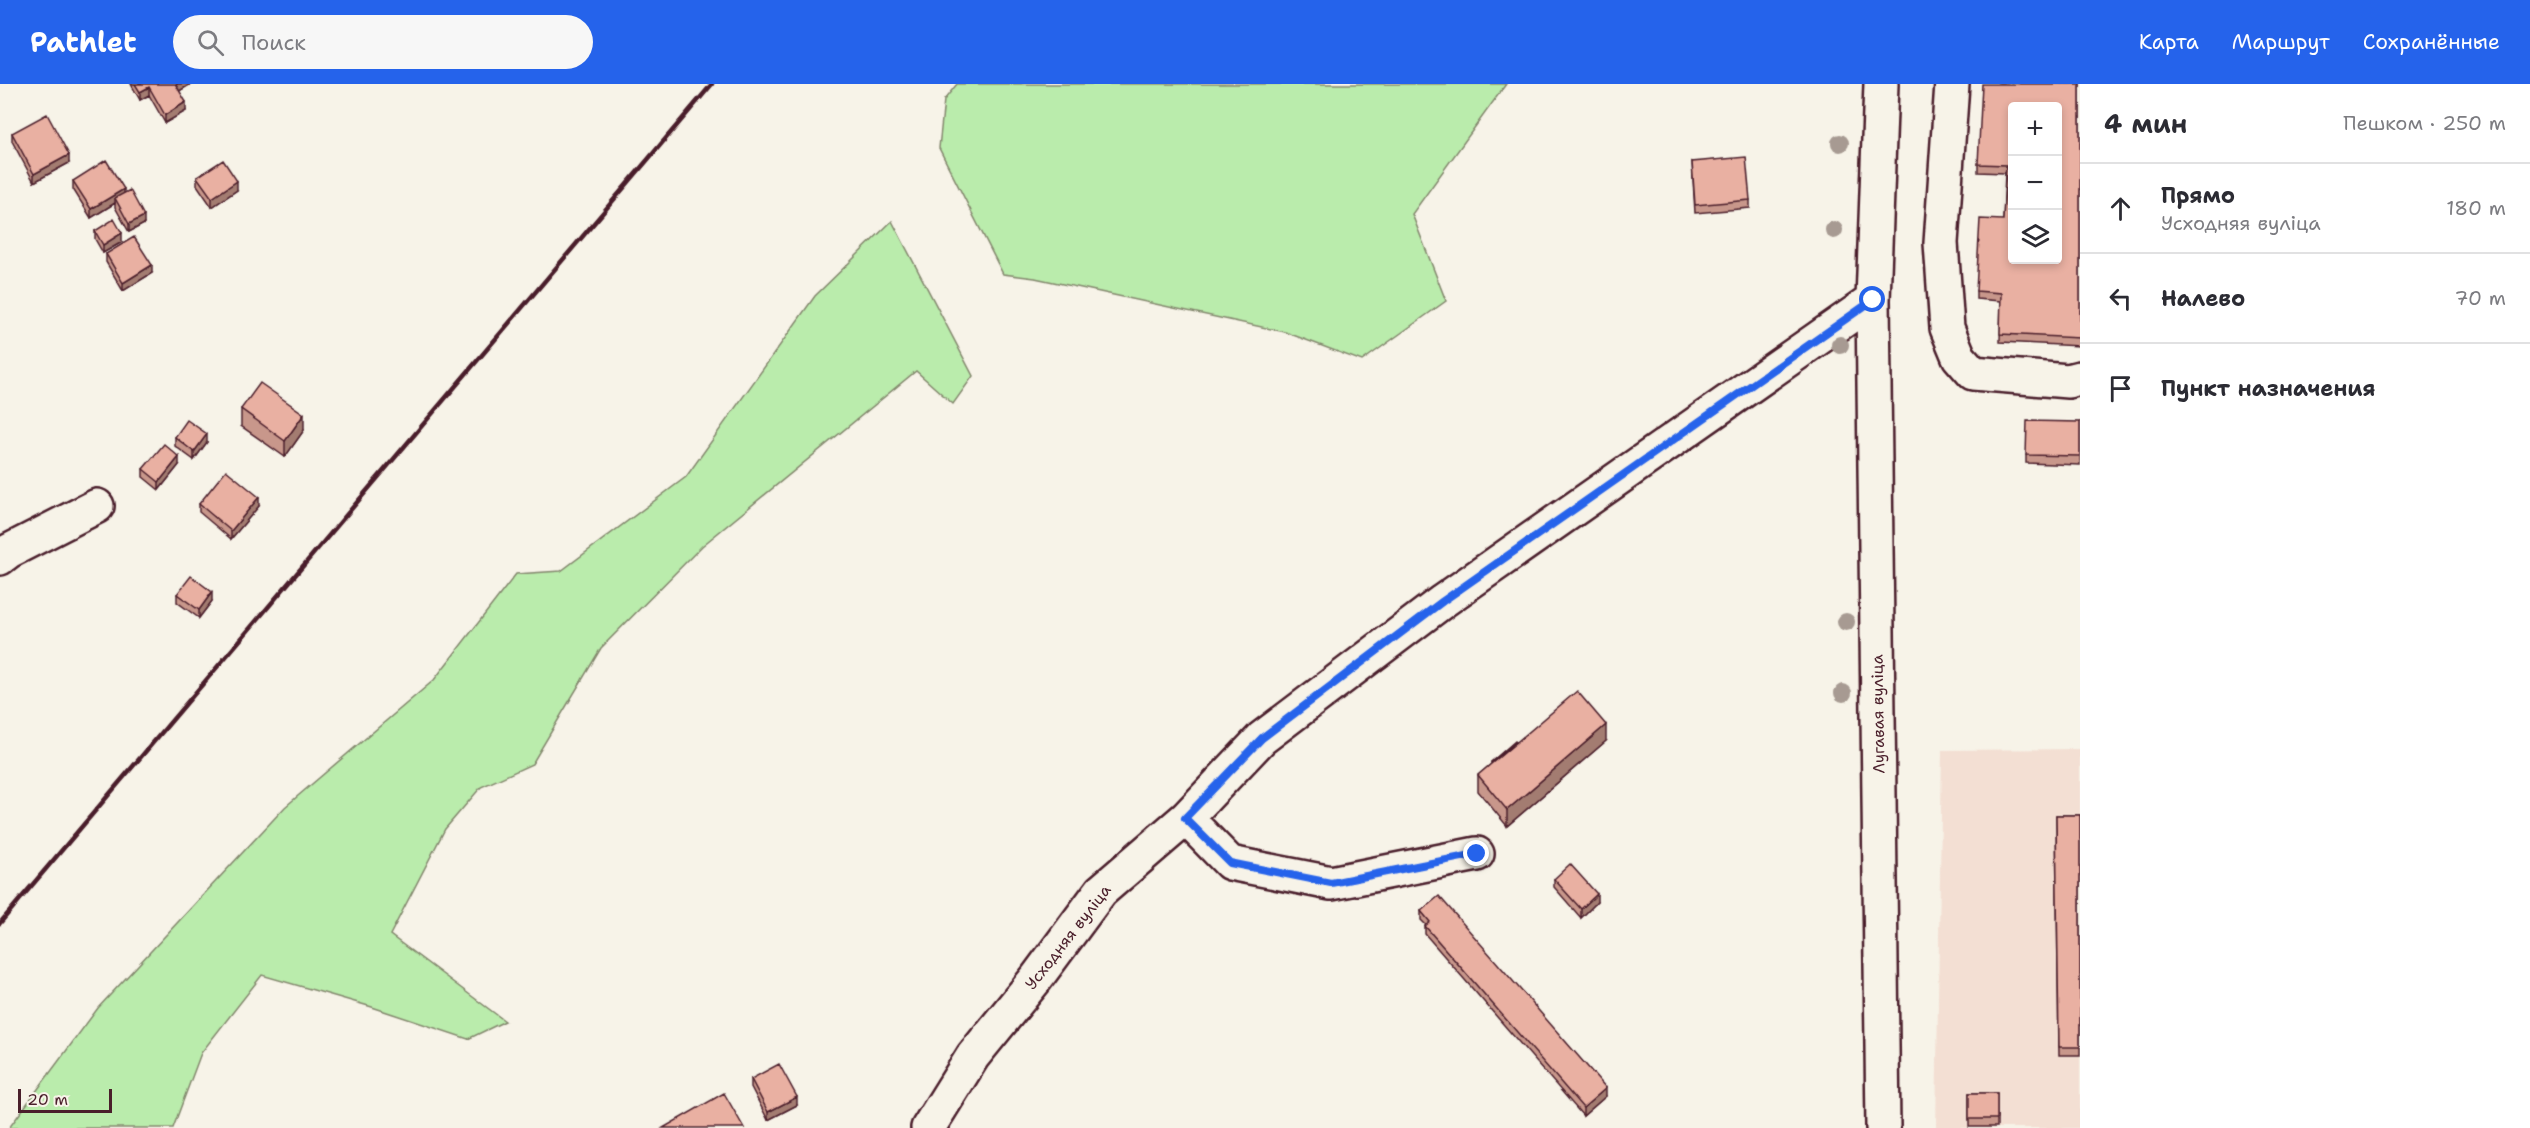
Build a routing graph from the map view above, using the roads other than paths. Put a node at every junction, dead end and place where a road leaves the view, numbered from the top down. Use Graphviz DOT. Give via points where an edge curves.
graph roads {
  1 [pos="1881,84"];
  2 [pos="1952,84"];
  3 [pos="1873,300"];
  4 [pos="2080,378"];
  5 [pos="97,506"];
  6 [pos="0,558"];
  7 [pos="1185,818"];
  8 [pos="1477,854"];
  9 [pos="928,1128"];
  10 [pos="1883,1128"];
  1 -- 3 [label="street, Лугавая вуліца"];
  2 -- 4 [label="street" via="1941,243 1947,328 1959,357 1973,373 2068,381"];
  3 -- 7 [label="street, Усходняя вуліца" via="1443,601 1262,738"];
  3 -- 10 [label="street, Лугавая вуліца"];
  5 -- 6 [label="street"];
  7 -- 8 [label="street" via="1230,863 1331,883"];
  7 -- 9 [label="street, Усходняя вуліца" via="1101,891 973,1056"];
}
